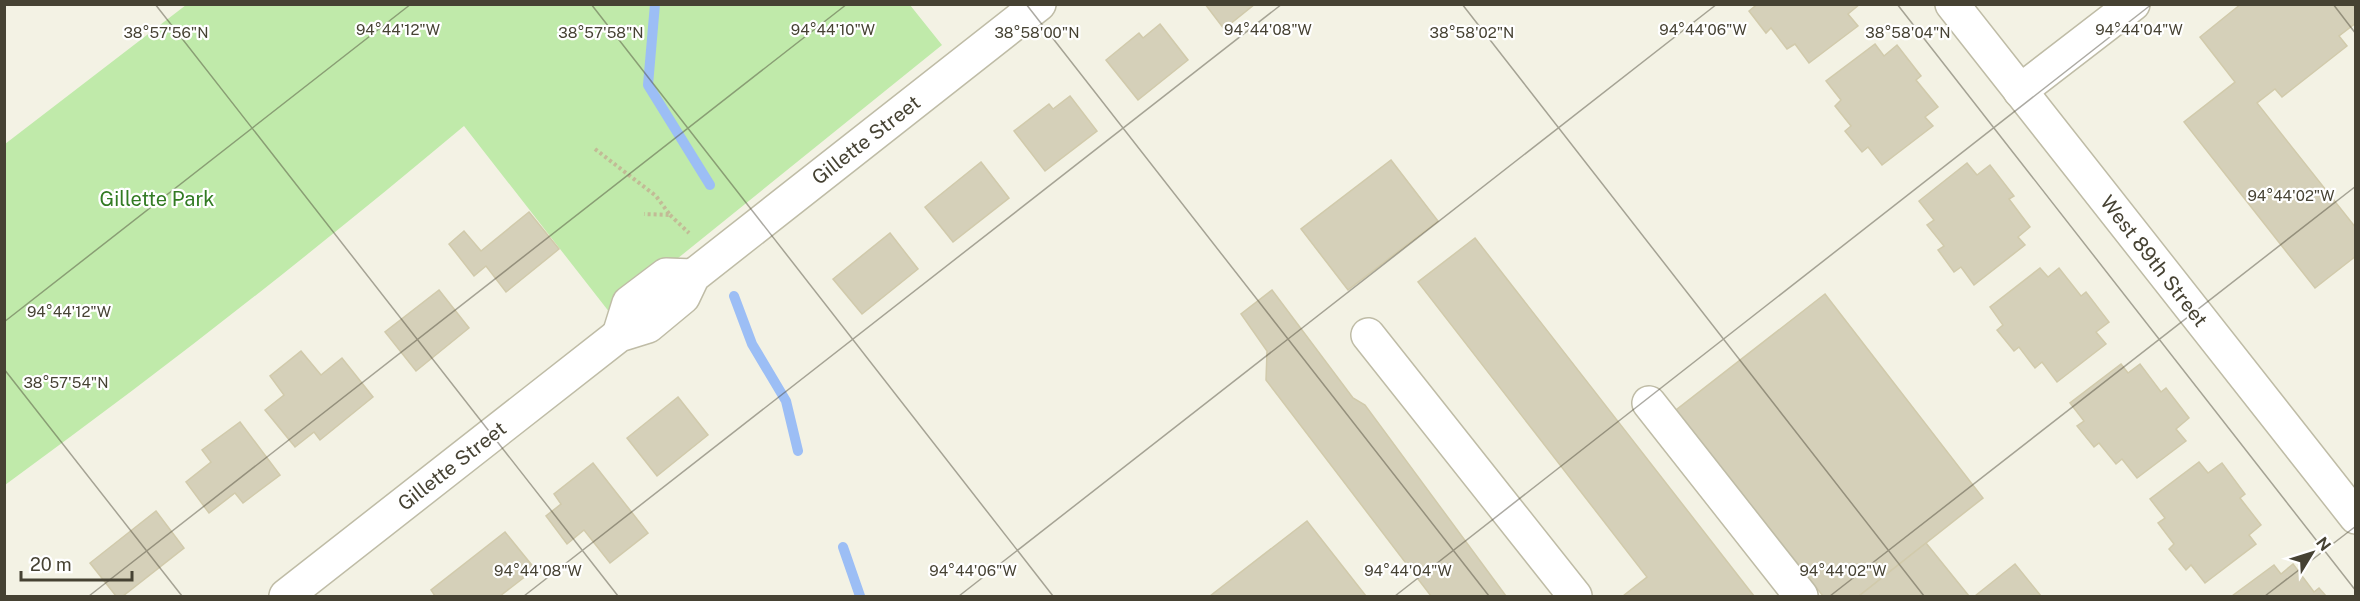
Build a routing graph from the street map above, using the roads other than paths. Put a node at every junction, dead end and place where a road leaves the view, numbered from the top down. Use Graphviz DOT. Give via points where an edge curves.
graph roads {
  1 [pos="1040,4"];
  2 [pos="1952,4"];
  3 [pos="2116,10"];
  4 [pos="2020,91"];
  5 [pos="1368,334"];
  6 [pos="1649,402"];
  7 [pos="2355,517"];
  8 [pos="286,597"];
  9 [pos="1575,597"];
  10 [pos="1801,597"];
  1 -- 8 [label="street, Gillette Street" via="693,276 666,275 628,303 619,335"];
  2 -- 4 [label="street, West 89th Street"];
  3 -- 4 [label="street"];
  4 -- 7 [label="street, West 89th Street"];
  5 -- 9 [label="street"];
  6 -- 10 [label="street"];
}
